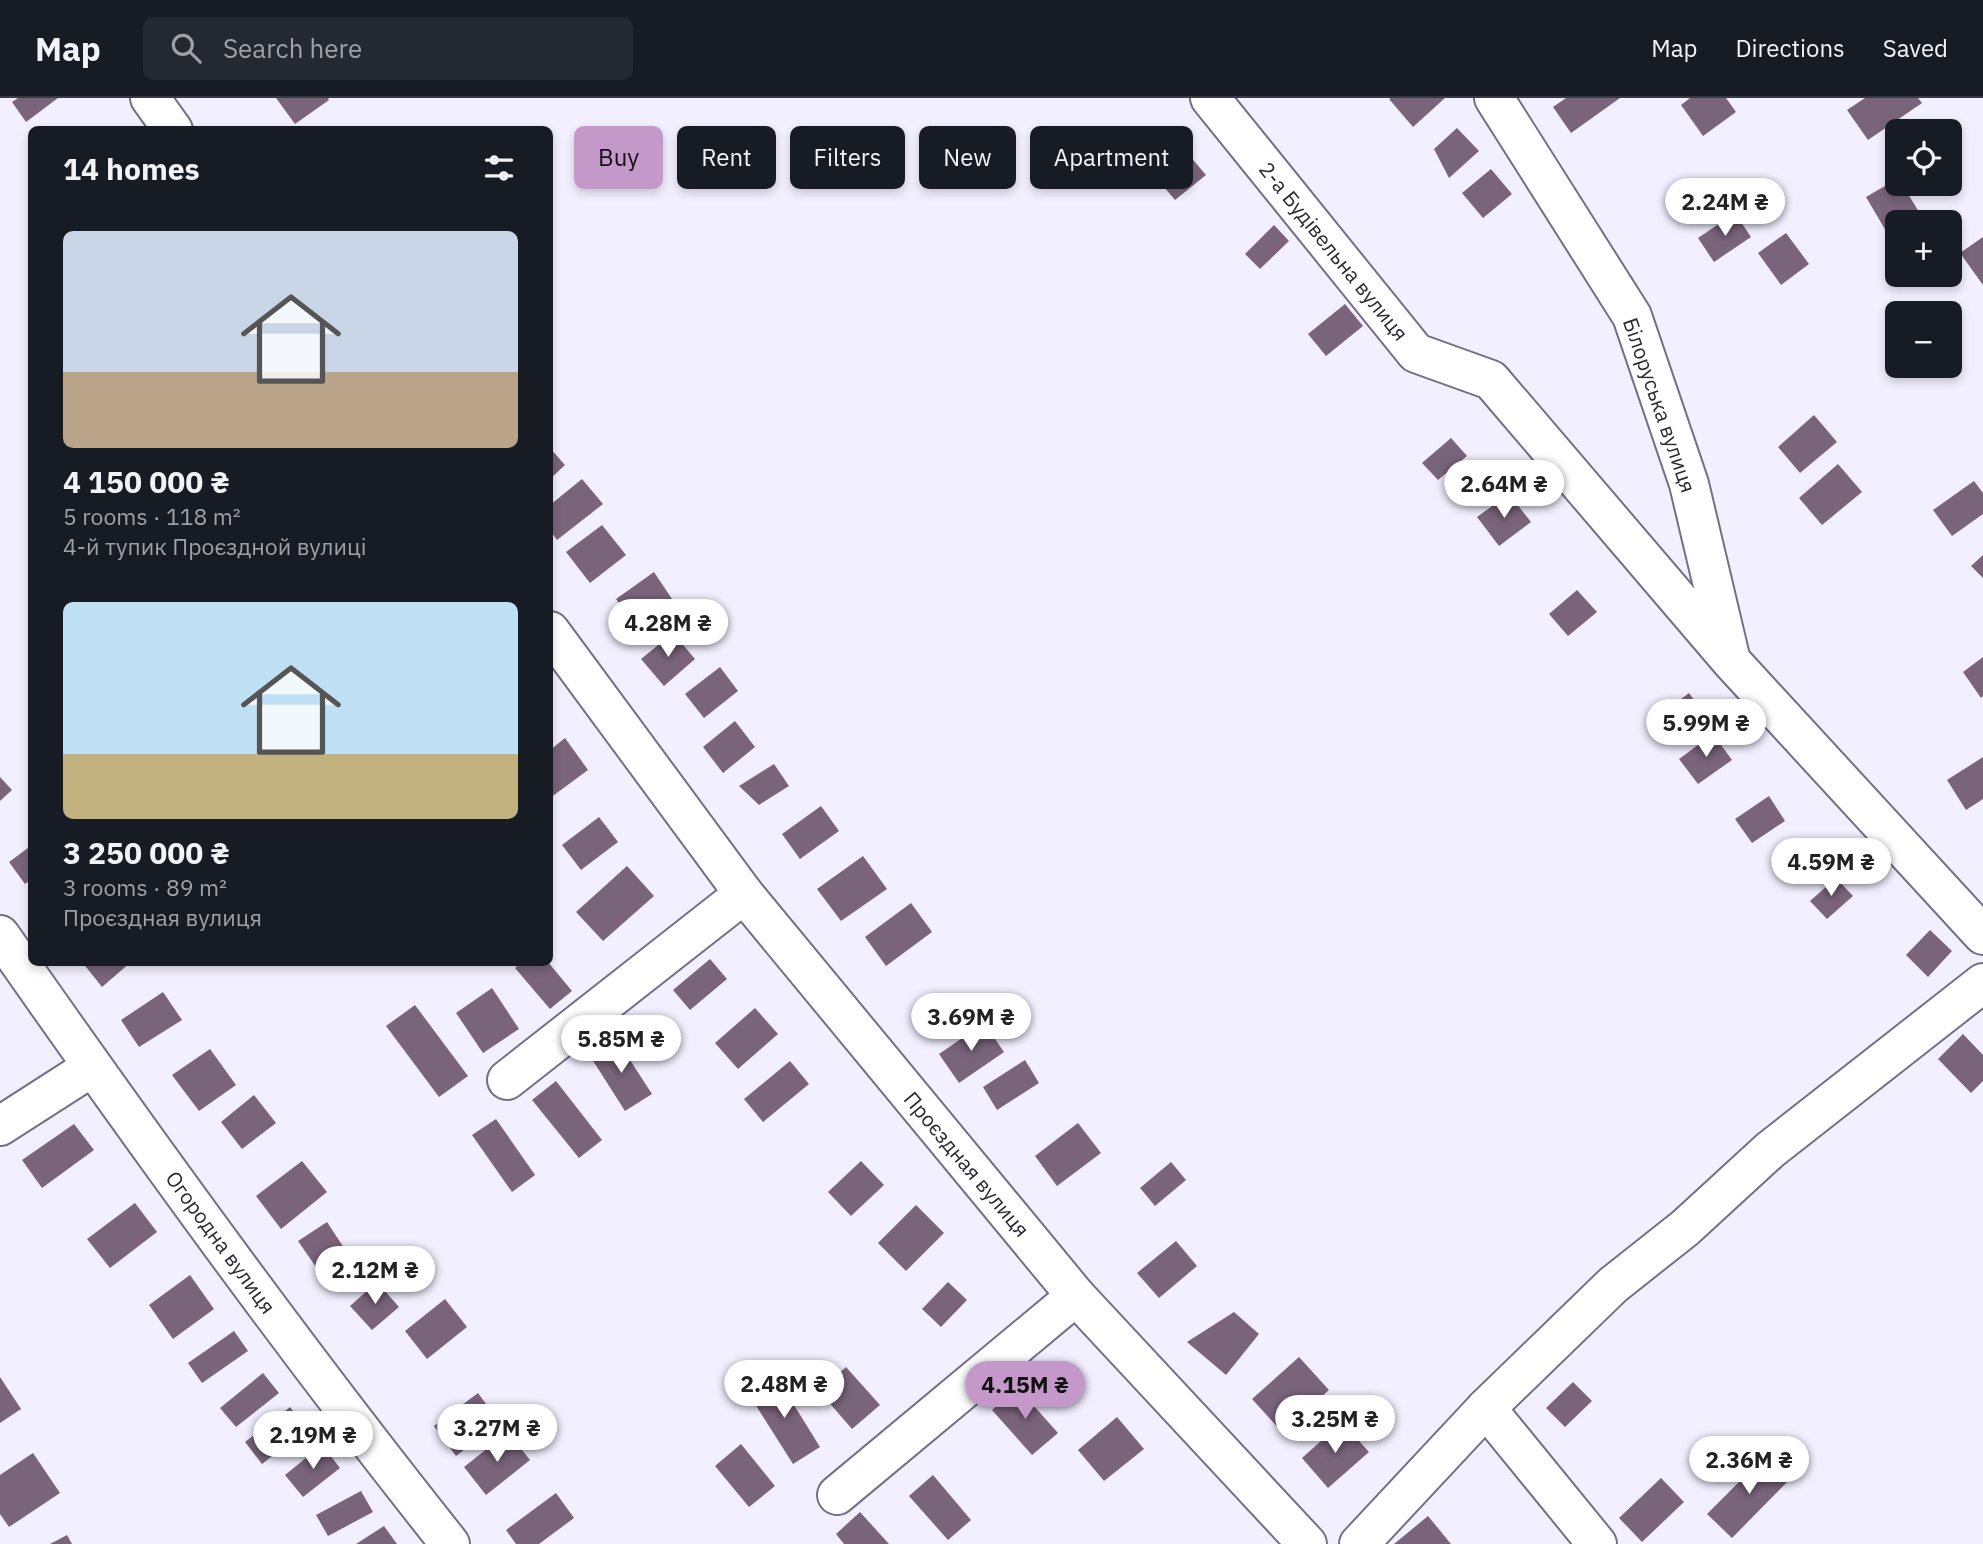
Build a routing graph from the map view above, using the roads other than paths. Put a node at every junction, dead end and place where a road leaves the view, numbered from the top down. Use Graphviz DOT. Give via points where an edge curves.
graph roads {
  1 [pos="150,98"];
  2 [pos="1210,98"];
  3 [pos="1494,98"];
  4 [pos="170,126"];
  5 [pos="553,635"];
  6 [pos="1732,662"];
  7 [pos="744,894"];
  8 [pos="1983,935"];
  9 [pos="16,946"];
  10 [pos="28,965"];
  11 [pos="29,966"];
  12 [pos="1983,983"];
  13 [pos="92,1067"];
  14 [pos="507,1080"];
  15 [pos="0,1126"];
  16 [pos="1076,1296"];
  17 [pos="1486,1408"];
  18 [pos="837,1495"];
  19 [pos="450,1544"];
  20 [pos="1307,1544"];
  21 [pos="1359,1544"];
  22 [pos="1597,1544"];
  1 -- 4 [label="street"];
  2 -- 6 [label="street, 2-а Будівельна вулиця" via="1416,353 1491,380"];
  3 -- 6 [label="street, Білоруська вулиця" via="1632,316 1689,484"];
  5 -- 7 [label="street, Проєздная вулиця"];
  6 -- 8 [label="street, 2-а Будівельна вулиця"];
  7 -- 14 [label="street"];
  7 -- 16 [label="street, Проєздная вулиця"];
  9 -- 10 [label="street, Огородна вулиця"];
  11 -- 13 [label="street, Огородна вулиця"];
  12 -- 17 [label="street" via="1770,1150 1685,1228 1613,1285"];
  13 -- 15 [label="street"];
  13 -- 19 [label="street, Огородна вулиця"];
  16 -- 18 [label="street"];
  16 -- 20 [label="street, Проєздная вулиця"];
  17 -- 21 [label="street"];
  17 -- 22 [label="street"];
}
